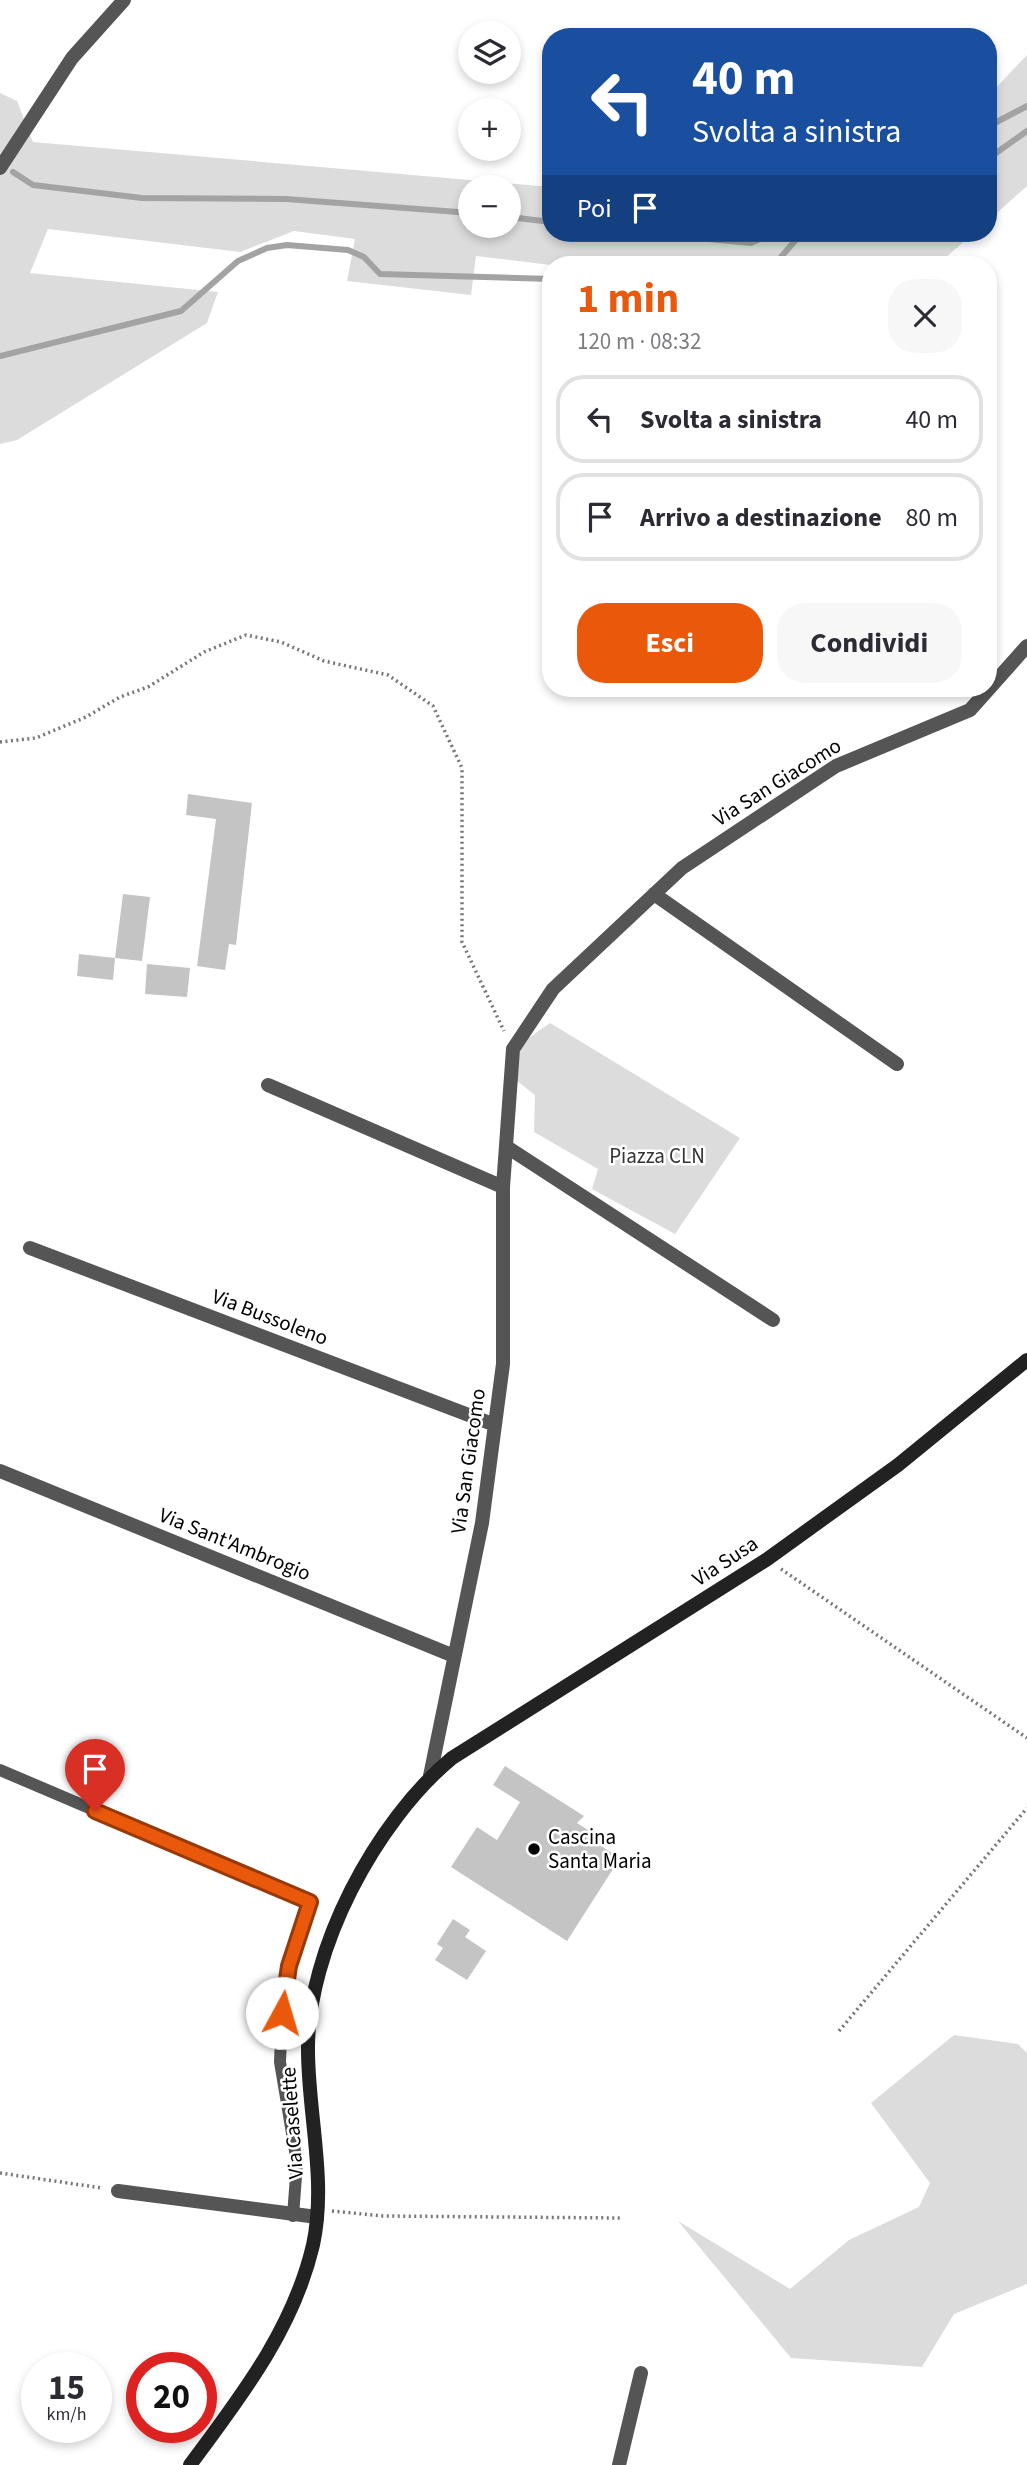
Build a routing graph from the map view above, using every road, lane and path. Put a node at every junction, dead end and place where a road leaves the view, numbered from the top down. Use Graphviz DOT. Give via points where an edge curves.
graph roads {
  1 [pos="124,0"];
  2 [pos="0,168"];
  3 [pos="1027,646"];
  4 [pos="997,680"];
  5 [pos="982,697"];
  6 [pos="0,741"];
  7 [pos="654,894"];
  8 [pos="513,1049"];
  9 [pos="897,1065"];
  10 [pos="268,1085"];
  11 [pos="507,1147"];
  12 [pos="503,1187"];
  13 [pos="30,1248"];
  14 [pos="773,1320"];
  15 [pos="1027,1360"];
  16 [pos="495,1425"];
  17 [pos="0,1471"];
  18 [pos="766,1560"];
  19 [pos="454,1656"];
  20 [pos="1027,1738"];
  21 [pos="0,1770"];
  22 [pos="430,1776"];
  23 [pos="1027,1808"];
  24 [pos="839,2031"];
  25 [pos="0,2173"];
  26 [pos="118,2190"];
  27 [pos="293,2216"];
  28 [pos="317,2217"];
  29 [pos="620,2218"];
  30 [pos="641,2373"];
  31 [pos="190,2465"];
  32 [pos="619,2465"];
  1 -- 2 [label="street" via="72,58"];
  3 -- 4 [label="street, Via San Giacomo"];
  5 -- 7 [label="street, Via San Giacomo" via="970,710 836,766 681,868"];
  6 -- 8 [label="path" via="36,738 86,718 204,652 246,635 281,642 324,661 387,675 433,706 462,768 462,942"];
  7 -- 8 [label="street, Via San Giacomo" via="553,989"];
  7 -- 9 [label="street"];
  8 -- 11 [label="street, Via San Giacomo"];
  10 -- 12 [label="street"];
  11 -- 12 [label="street, Via San Giacomo"];
  11 -- 14 [label="street"];
  12 -- 16 [label="street, Via San Giacomo" via="503,1364"];
  13 -- 16 [label="street, Via Bussoleno"];
  15 -- 18 [label="main road, Via Susa" via="898,1465"];
  16 -- 19 [label="street, Via San Giacomo" via="482,1523"];
  17 -- 19 [label="street, Via Sant'Ambrogio"];
  18 -- 20 [label="path"];
  18 -- 22 [label="main road, Via Susa" via="488,1734"];
  19 -- 22 [label="street, Via San Giacomo"];
  21 -- 27 [label="lane" via="310,1902 283,1989 280,2062 297,2163"];
  22 -- 28 [label="main road, Via Caselette" via="372,1855 319,1969 308,2050"];
  23 -- 24 [label="path"];
  25 -- 26 [label="path"];
  26 -- 27 [label="street"];
  27 -- 28 [label="street"];
  28 -- 29 [label="path" via="335,2210 383,2216"];
  28 -- 31 [label="main road, Via Caselette" via="306,2271 279,2336"];
  30 -- 32 [label="street"];
}
